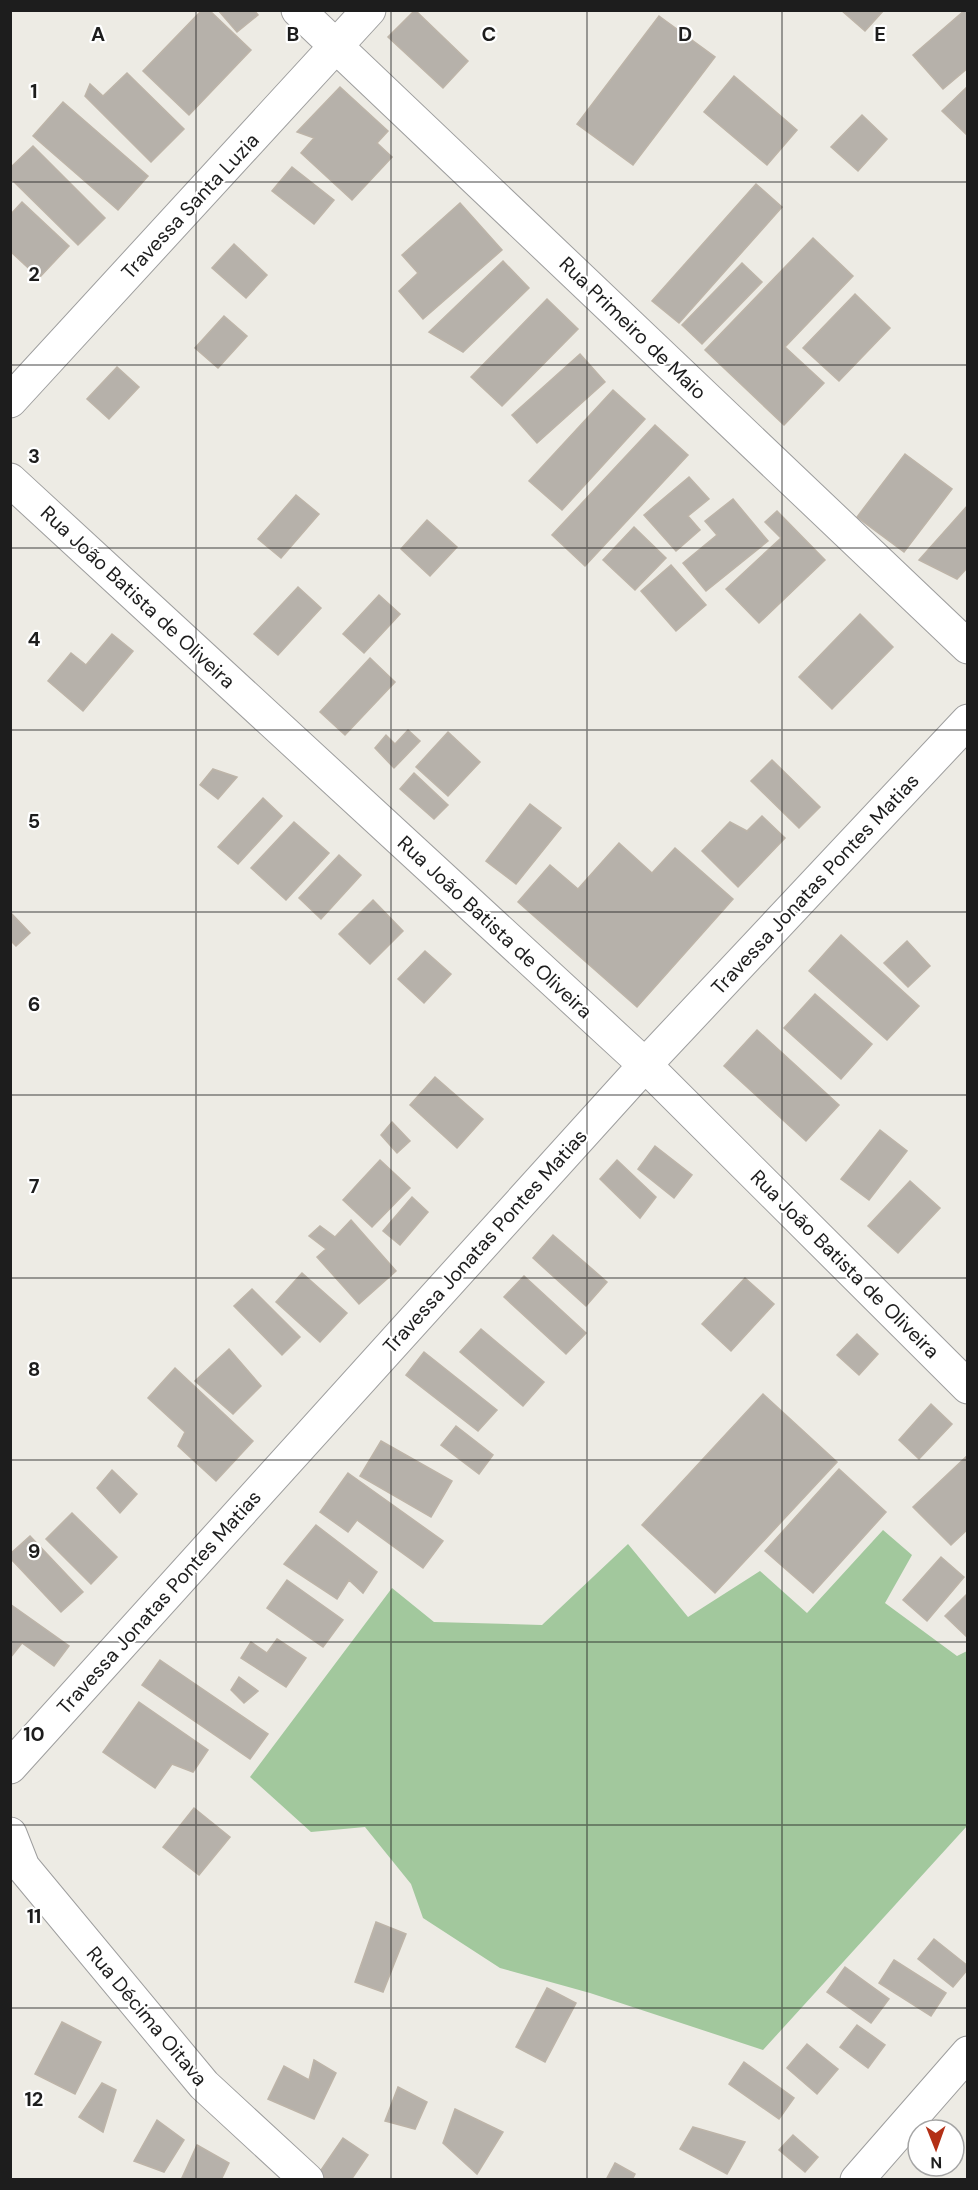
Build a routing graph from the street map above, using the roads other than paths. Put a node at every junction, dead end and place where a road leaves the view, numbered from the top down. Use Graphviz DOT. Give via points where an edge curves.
graph roads {
  1 [pos="298,10"];
  2 [pos="369,10"];
  3 [pos="337,46"];
  4 [pos="10,401"];
  5 [pos="10,480"];
  6 [pos="968,647"];
  7 [pos="968,721"];
  8 [pos="645,1065"];
  9 [pos="968,1387"];
  10 [pos="10,1767"];
  11 [pos="10,1834"];
  12 [pos="968,2053"];
  13 [pos="869,2175"];
  14 [pos="307,2180"];
  1 -- 3 [label="street, Rua Primeiro de Maio"];
  2 -- 3 [label="street, Travessa Santa Luzia"];
  3 -- 4 [label="street, Travessa Santa Luzia"];
  3 -- 6 [label="street, Rua Primeiro de Maio"];
  5 -- 8 [label="street, Rua João Batista de Oliveira"];
  7 -- 8 [label="street, Travessa Jonatas Pontes Matias"];
  8 -- 9 [label="street, Rua João Batista de Oliveira"];
  8 -- 10 [label="street, Travessa Jonatas Pontes Matias"];
  11 -- 14 [label="street, Rua Décima Oitava" via="23,1867 204,2085"];
  12 -- 13 [label="street"];
}
